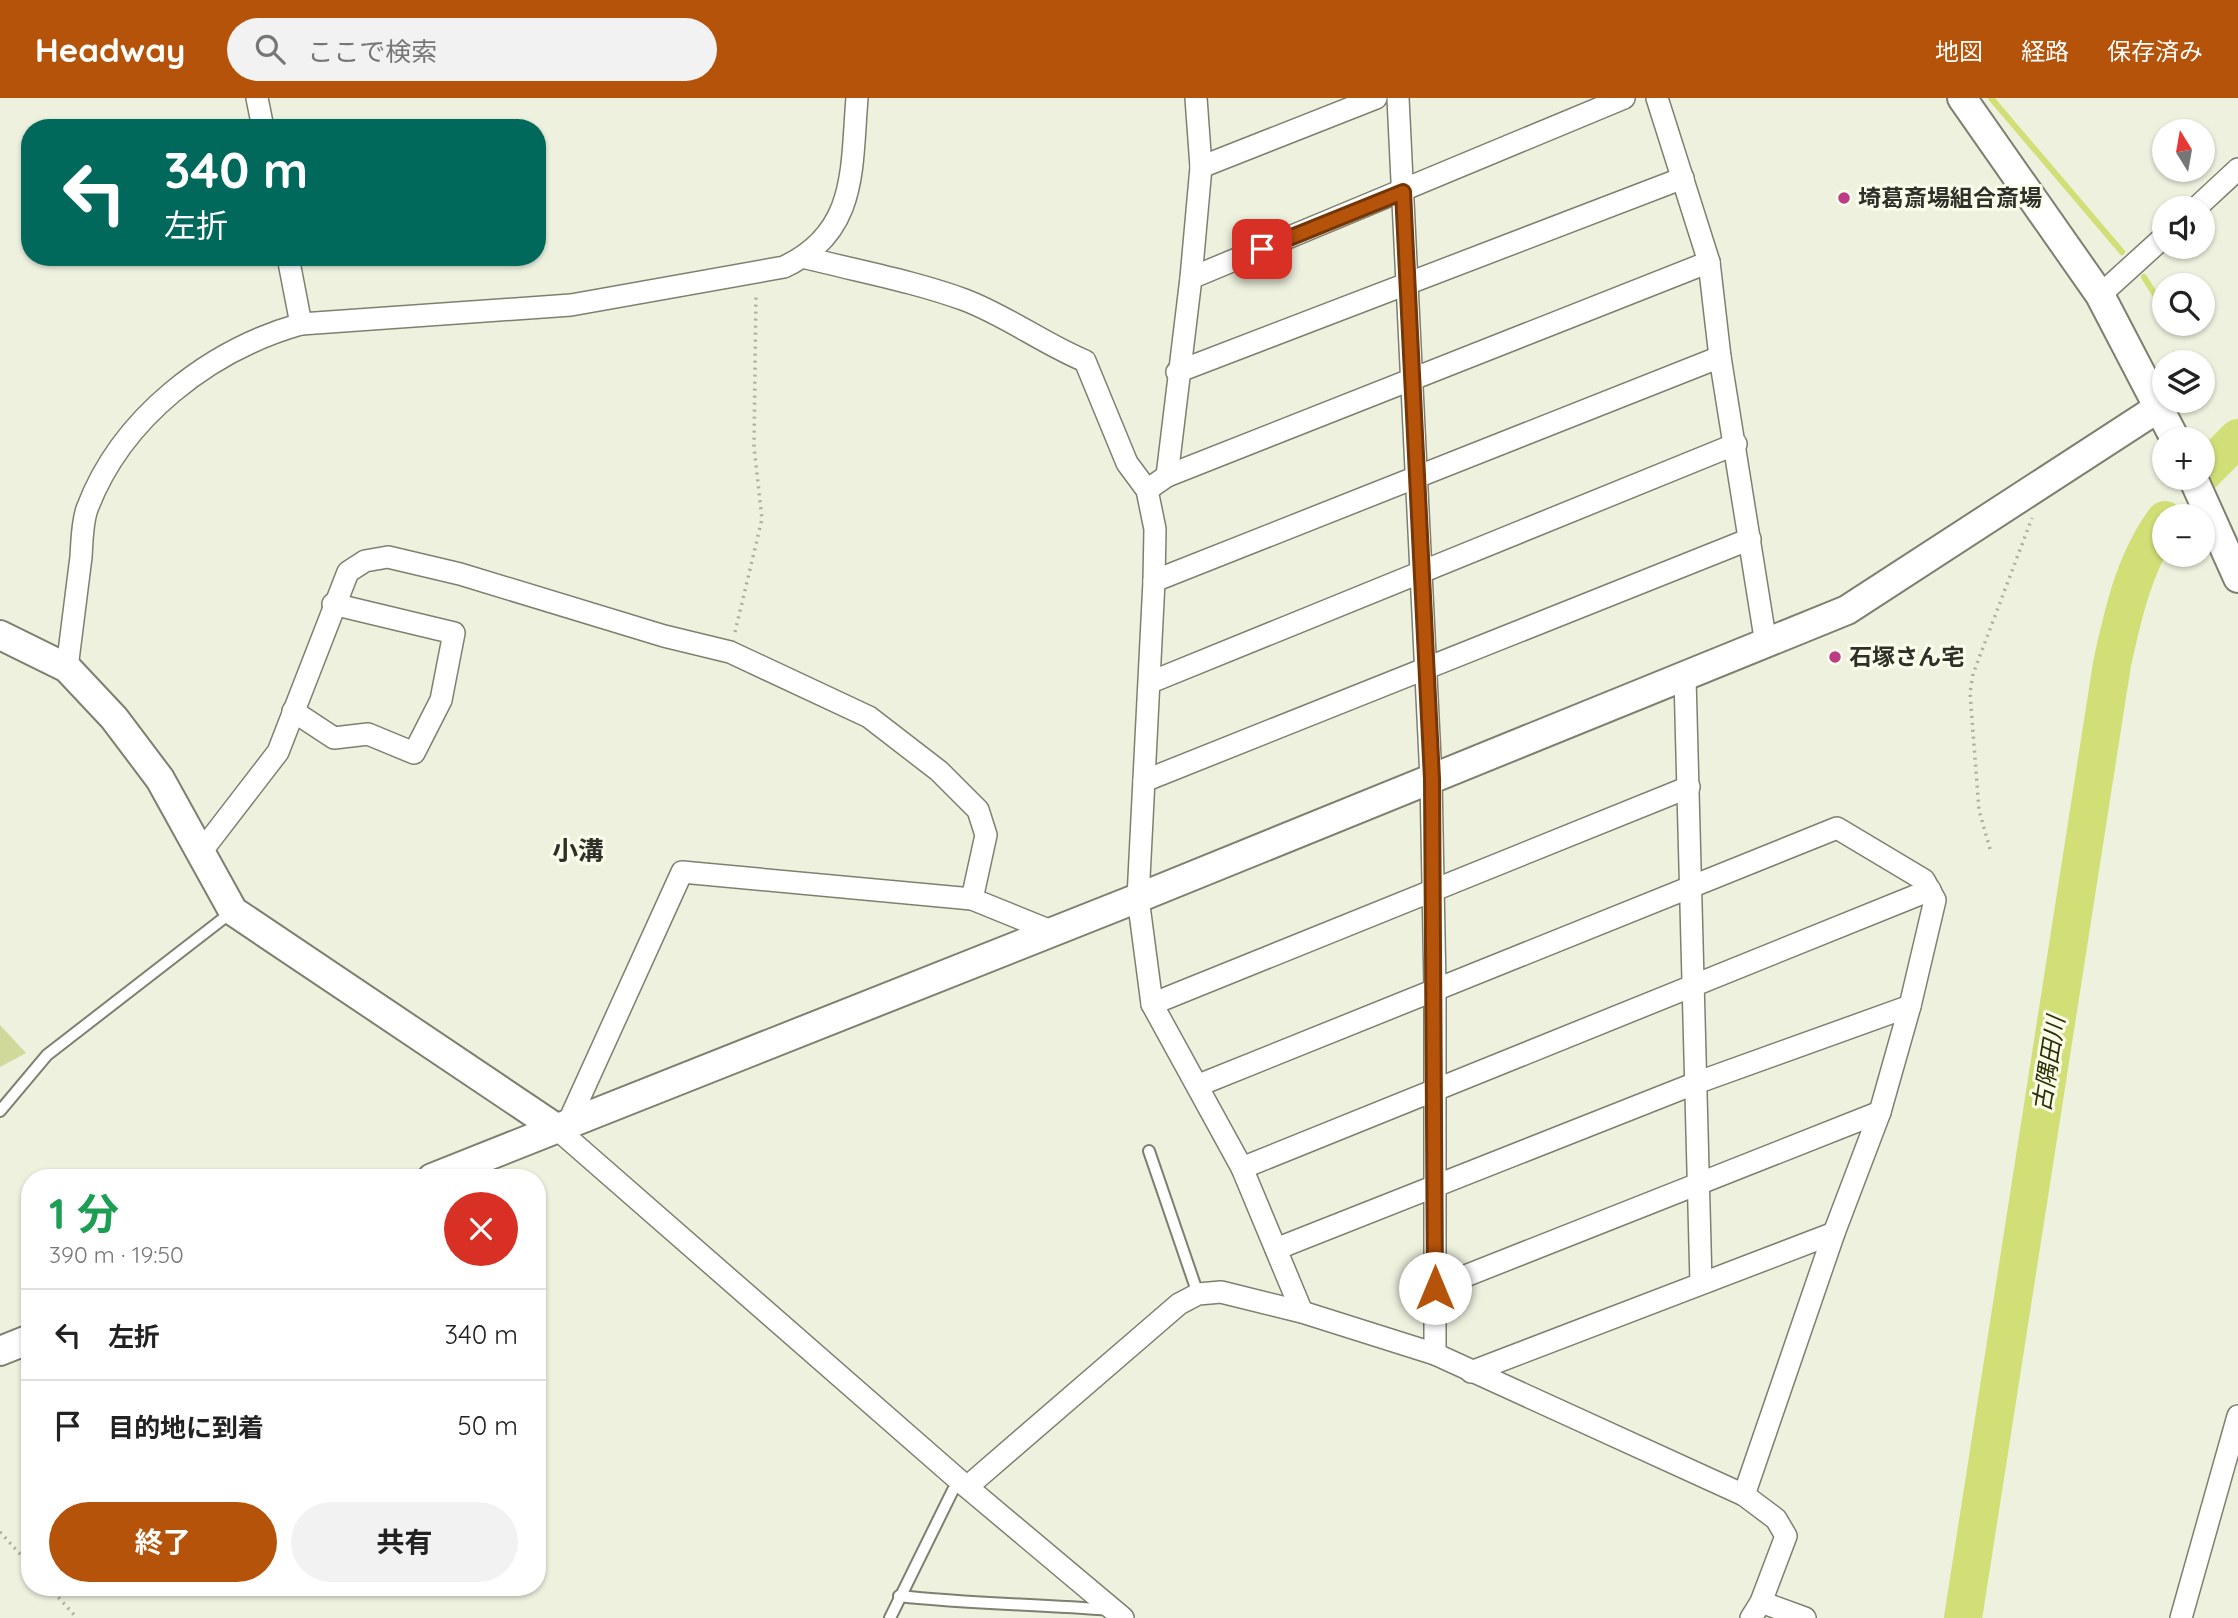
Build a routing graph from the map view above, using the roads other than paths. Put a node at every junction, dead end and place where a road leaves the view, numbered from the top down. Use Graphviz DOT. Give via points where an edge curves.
graph roads {
  1 [pos="257,98"];
  2 [pos="857,98"];
  3 [pos="1196,98"];
  4 [pos="1376,98"];
  5 [pos="1398,98"];
  6 [pos="1624,98"];
  7 [pos="1657,98"];
  8 [pos="1962,98"];
  9 [pos="260,119"];
  10 [pos="1200,167"];
  11 [pos="2238,169"];
  12 [pos="1683,178"];
  13 [pos="1403,192"];
  14 [pos="2209,196"];
  15 [pos="2152,248"];
  16 [pos="803,257"];
  17 [pos="1709,262"];
  18 [pos="290,266"];
  19 [pos="1191,278"];
  20 [pos="1407,284"];
  21 [pos="2100,295"];
  22 [pos="301,324"];
  23 [pos="1720,357"];
  24 [pos="1178,372"];
  25 [pos="1411,380"];
  26 [pos="2152,396"];
  27 [pos="2152,412"];
  28 [pos="1736,444"];
  29 [pos="1415,475"];
  30 [pos="1167,476"];
  31 [pos="2199,490"];
  32 [pos="1147,491"];
  33 [pos="1749,539"];
  34 [pos="1420,573"];
  35 [pos="2238,578"];
  36 [pos="1154,581"];
  37 [pos="333,604"];
  38 [pos="0,635"];
  39 [pos="1766,644"];
  40 [pos="67,668"];
  41 [pos="1426,668"];
  42 [pos="1685,678"];
  43 [pos="1151,682"];
  44 [pos="293,711"];
  45 [pos="1432,779"];
  46 [pos="1144,781"];
  47 [pos="1689,787"];
  48 [pos="201,852"];
  49 [pos="1692,885"];
  50 [pos="1433,890"];
  51 [pos="1930,890"];
  52 [pos="1138,898"];
  53 [pos="972,899"];
  54 [pos="233,911"];
  55 [pos="1051,931"];
  56 [pos="1694,984"];
  57 [pos="1435,988"];
  58 [pos="1152,1004"];
  59 [pos="1910,1006"];
  60 [pos="1696,1083"];
  61 [pos="1199,1085"];
  62 [pos="1435,1089"];
  63 [pos="0,1111"];
  64 [pos="1880,1112"];
  65 [pos="562,1125"];
  66 [pos="1149,1151"];
  67 [pos="1242,1168"];
  68 [pos="454,1169"];
  69 [pos="1699,1182"];
  70 [pos="1435,1189"];
  71 [pos="1834,1233"];
  72 [pos="1276,1249"];
  73 [pos="1701,1283"];
  74 [pos="1435,1288"];
  75 [pos="1198,1294"];
  76 [pos="1302,1312"];
  77 [pos="21,1343"];
  78 [pos="0,1351"];
  79 [pos="1435,1354"];
  80 [pos="1471,1373"];
  81 [pos="2238,1416"];
  82 [pos="964,1485"];
  83 [pos="1744,1495"];
  84 [pos="899,1597"];
  85 [pos="1756,1610"];
  86 [pos="1118,1614"];
  87 [pos="890,1618"];
  88 [pos="1805,1618"];
  89 [pos="2181,1618"];
  1 -- 9 [label="street"];
  2 -- 16 [label="street" via="849,193 838,222"];
  3 -- 10 [label="street"];
  4 -- 10 [label="street"];
  5 -- 13 [label="street"];
  6 -- 13 [label="street"];
  7 -- 12 [label="street"];
  8 -- 21 [label="street"];
  10 -- 19 [label="street"];
  11 -- 14 [label="street"];
  12 -- 17 [label="street"];
  12 -- 20 [label="street"];
  13 -- 19 [label="street"];
  13 -- 20 [label="street"];
  15 -- 21 [label="street"];
  16 -- 22 [label="street" via="756,274 571,305"];
  16 -- 32 [label="street" via="967,301 1085,361 1127,463"];
  17 -- 23 [label="street"];
  17 -- 25 [label="street"];
  18 -- 22 [label="street"];
  19 -- 24 [label="street"];
  20 -- 24 [label="street"];
  20 -- 25 [label="street"];
  21 -- 26 [label="street"];
  22 -- 40 [label="street" via="261,335 203,368 162,400 105,473 86,511"];
  23 -- 28 [label="street"];
  23 -- 29 [label="street"];
  24 -- 30 [label="street"];
  25 -- 29 [label="street"];
  25 -- 30 [label="street"];
  27 -- 39 [label="street" via="1847,610"];
  28 -- 33 [label="street"];
  28 -- 34 [label="street"];
  29 -- 34 [label="street"];
  29 -- 36 [label="street"];
  30 -- 32 [label="street"];
  31 -- 35 [label="street"];
  32 -- 36 [label="street" via="1155,529"];
  33 -- 39 [label="street"];
  33 -- 41 [label="street"];
  34 -- 41 [label="street"];
  34 -- 43 [label="street"];
  36 -- 43 [label="street"];
  37 -- 44 [label="street"];
  37 -- 44 [label="street" via="454,633 441,700 414,752 368,734 334,738"];
  37 -- 53 [label="street" via="348,572 365,561 388,557 730,652 869,717 939,771 978,810 986,835"];
  38 -- 40 [label="street"];
  39 -- 42 [label="street"];
  40 -- 48 [label="street" via="114,718 160,779"];
  41 -- 45 [label="street"];
  41 -- 46 [label="street"];
  42 -- 45 [label="street"];
  42 -- 47 [label="street"];
  43 -- 46 [label="street"];
  44 -- 48 [label="street" via="278,752"];
  45 -- 50 [label="street"];
  45 -- 52 [label="street"];
  46 -- 52 [label="street"];
  47 -- 49 [label="street"];
  47 -- 50 [label="street"];
  48 -- 54 [label="street"];
  49 -- 51 [label="street" via="1837,828 1924,880"];
  49 -- 56 [label="street"];
  49 -- 57 [label="street"];
  50 -- 57 [label="street"];
  50 -- 58 [label="street"];
  51 -- 56 [label="street"];
  51 -- 59 [label="street" via="1935,900"];
  52 -- 55 [label="street"];
  52 -- 58 [label="street"];
  53 -- 55 [label="street"];
  53 -- 65 [label="street" via="682,872"];
  54 -- 63 [label="lane" via="47,1055"];
  54 -- 65 [label="street"];
  55 -- 65 [label="street"];
  56 -- 60 [label="street"];
  56 -- 62 [label="street"];
  57 -- 61 [label="street"];
  57 -- 62 [label="street"];
  58 -- 61 [label="street"];
  59 -- 60 [label="street"];
  59 -- 64 [label="street"];
  60 -- 69 [label="street"];
  60 -- 70 [label="street"];
  61 -- 67 [label="street"];
  62 -- 67 [label="street"];
  62 -- 70 [label="street"];
  64 -- 69 [label="street"];
  64 -- 71 [label="street"];
  65 -- 68 [label="street"];
  65 -- 82 [label="street"];
  66 -- 75 [label="lane"];
  67 -- 72 [label="street"];
  69 -- 73 [label="street"];
  69 -- 74 [label="street"];
  70 -- 72 [label="street"];
  70 -- 74 [label="street"];
  71 -- 73 [label="street"];
  71 -- 83 [label="street"];
  72 -- 76 [label="street"];
  73 -- 80 [label="street"];
  74 -- 79 [label="street"];
  75 -- 76 [label="street" via="1221,1292"];
  75 -- 82 [label="street" via="1179,1304"];
  76 -- 79 [label="street"];
  77 -- 78 [label="street"];
  79 -- 80 [label="street"];
  80 -- 83 [label="street"];
  81 -- 89 [label="street"];
  82 -- 84 [label="lane" via="953,1490"];
  82 -- 86 [label="street"];
  83 -- 85 [label="street" via="1776,1518 1786,1536"];
  84 -- 86 [label="lane"];
  84 -- 87 [label="lane"];
  85 -- 88 [label="street"];
}
